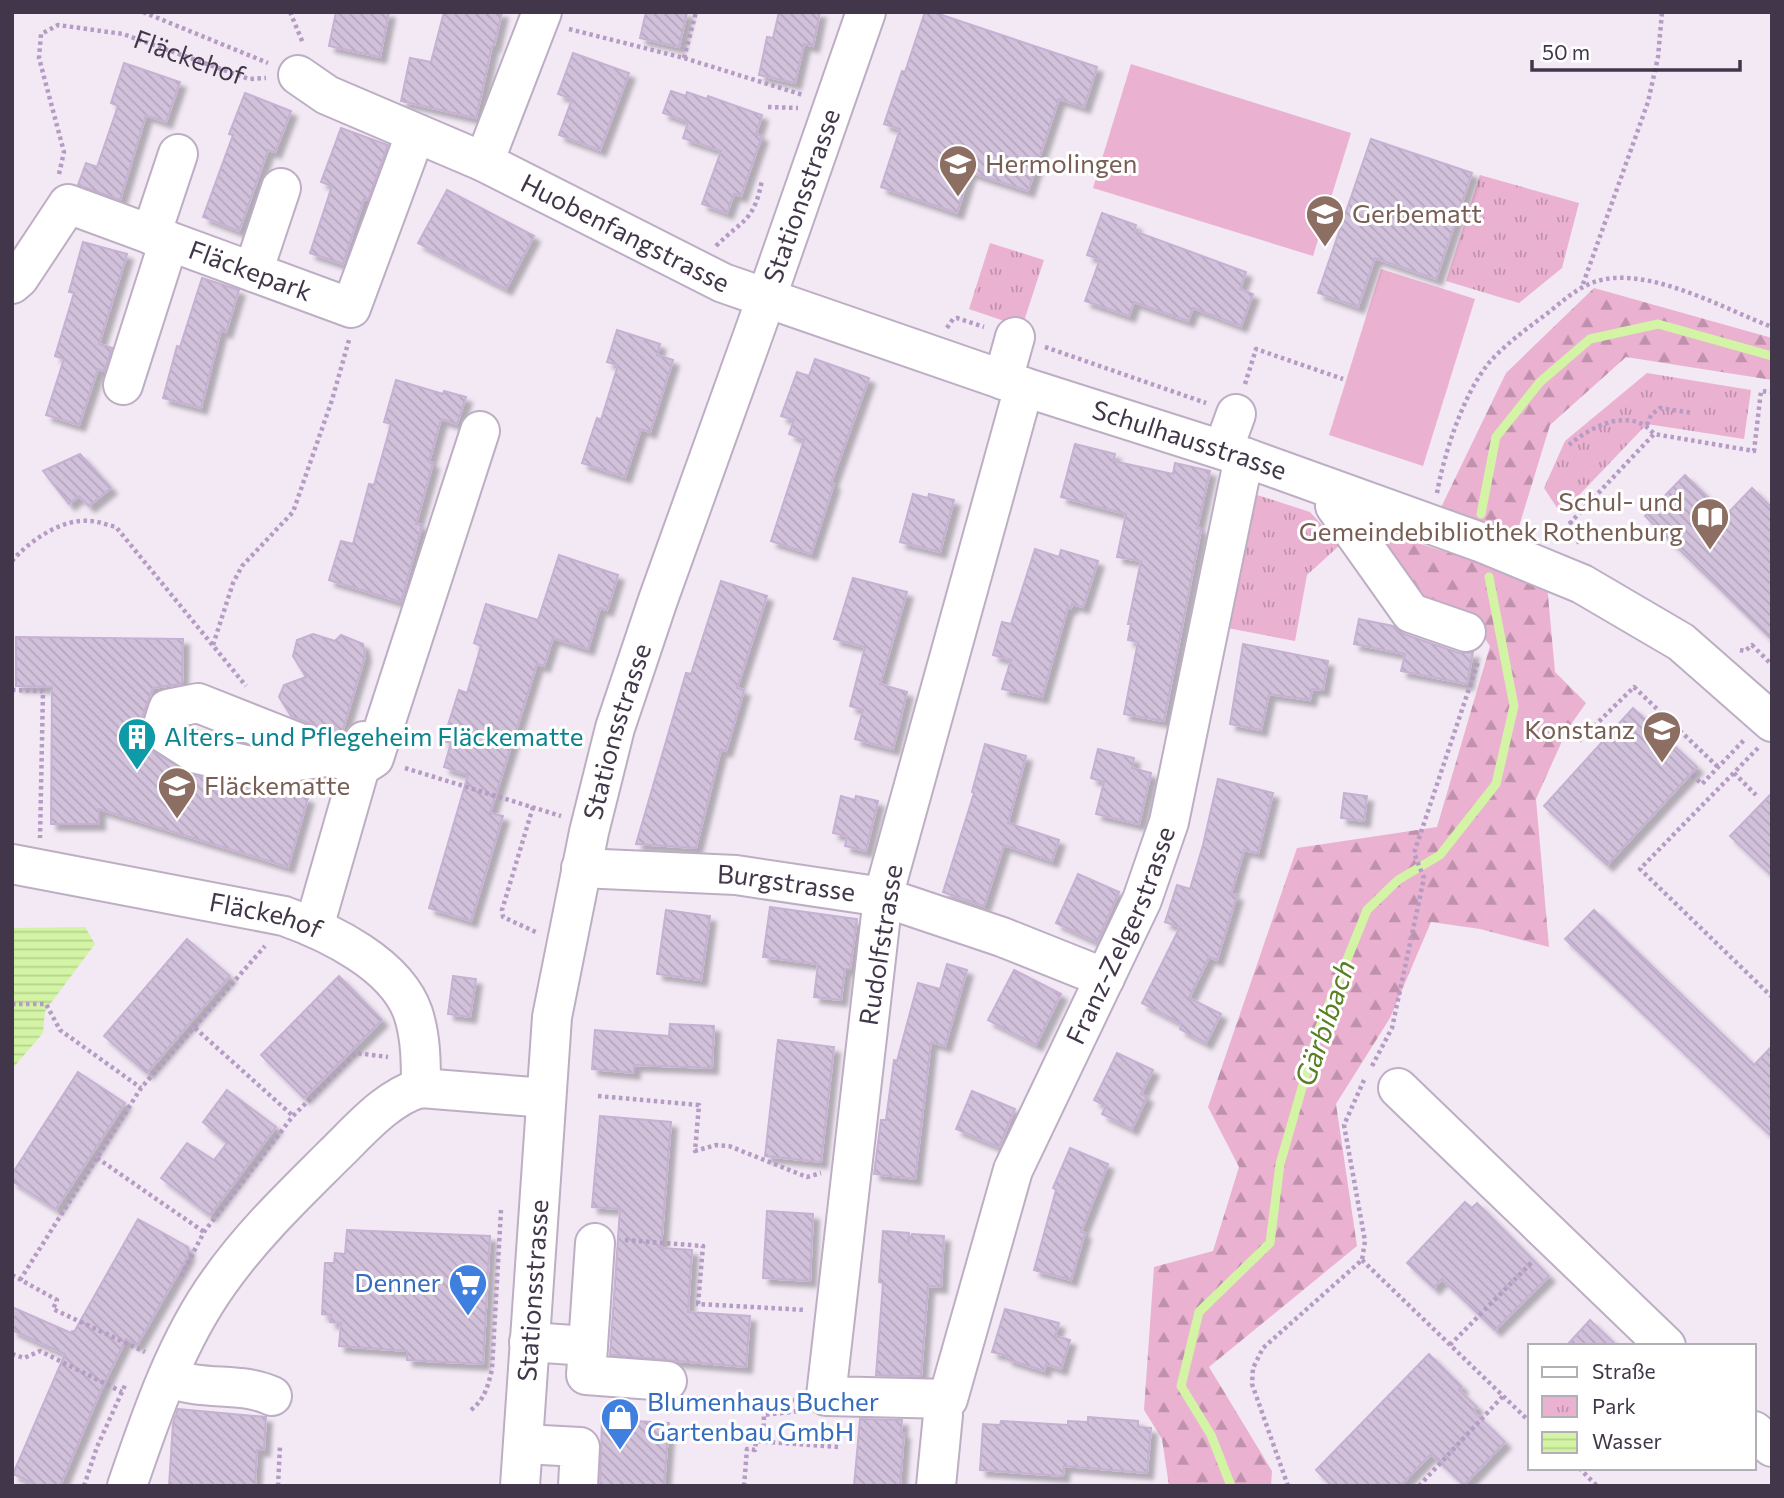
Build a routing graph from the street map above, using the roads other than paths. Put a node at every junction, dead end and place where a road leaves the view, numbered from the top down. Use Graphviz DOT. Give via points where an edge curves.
graph roads {
  1 [pos="866,12"];
  2 [pos="553,20"];
  3 [pos="298,75"];
  4 [pos="415,135"];
  5 [pos="178,154"];
  6 [pos="484,162"];
  7 [pos="281,188"];
  8 [pos="160,238"];
  9 [pos="253,272"];
  10 [pos="12,284"];
  11 [pos="766,299"];
  12 [pos="1015,337"];
  13 [pos="1014,383"];
  14 [pos="122,386"];
  15 [pos="1236,414"];
  16 [pos="480,431"];
  17 [pos="1234,454"];
  18 [pos="1336,491"];
  19 [pos="1466,632"];
  20 [pos="382,684"];
  21 [pos="1757,737"];
  22 [pos="356,760"];
  23 [pos="26,855"];
  24 [pos="581,868"];
  25 [pos="883,897"];
  26 [pos="314,927"];
  27 [pos="1105,978"];
  28 [pos="421,1088"];
  29 [pos="1398,1088"];
  30 [pos="546,1098"];
  31 [pos="595,1243"];
  32 [pos="529,1342"];
  33 [pos="1664,1344"];
  34 [pos="588,1346"];
  35 [pos="160,1365"];
  36 [pos="667,1381"];
  37 [pos="272,1396"];
  38 [pos="945,1407"];
  39 [pos="1756,1433"];
  40 [pos="523,1444"];
  41 [pos="1772,1447"];
  42 [pos="127,1486"];
  43 [pos="520,1486"];
  44 [pos="578,1486"];
  45 [pos="936,1486"];
  1 -- 11 [label="street, Stationsstrasse"];
  2 -- 6 [label="street"];
  3 -- 4 [label="street, Huobenfangstrasse" via="327,95"];
  4 -- 6 [label="street, Huobenfangstrasse"];
  4 -- 9 [label="street, Fläckepark" via="351,308"];
  5 -- 8 [label="street"];
  6 -- 11 [label="street, Huobenfangstrasse" via="723,283"];
  7 -- 9 [label="street"];
  8 -- 9 [label="street, Fläckepark"];
  8 -- 10 [label="street, Fläckepark" via="68,204"];
  8 -- 14 [label="street"];
  11 -- 13 [label="street, Schulhausstrasse"];
  11 -- 24 [label="street, Stationsstrasse" via="615,728"];
  12 -- 13 [label="street, Rudolfstrasse"];
  13 -- 17 [label="street, Schulhausstrasse"];
  13 -- 25 [label="street, Rudolfstrasse"];
  15 -- 17 [label="street, Franz-Zelgerstrasse"];
  16 -- 22 [label="street"];
  17 -- 18 [label="street, Schulhausstrasse"];
  17 -- 27 [label="street, Franz-Zelgerstrasse" via="1169,822 1142,900"];
  18 -- 19 [label="street" via="1335,506 1411,613"];
  18 -- 21 [label="street, Schulhausstrasse" via="1583,584 1681,642"];
  20 -- 22 [label="street"];
  22 -- 26 [label="street"];
  23 -- 26 [label="street, Fläckehof"];
  24 -- 25 [label="street, Burgstrasse" via="736,875"];
  24 -- 30 [label="street, Stationsstrasse" via="552,1017"];
  25 -- 27 [label="street, Burgstrasse"];
  25 -- 38 [label="street, Rudolfstrasse" via="826,1396"];
  26 -- 28 [label="street, Fläckehof" via="369,959 402,991 416,1026"];
  27 -- 38 [label="street, Franz-Zelgerstrasse" via="1013,1170"];
  28 -- 30 [label="street"];
  28 -- 35 [label="street" via="394,1101 359,1130 256,1234"];
  29 -- 33 [label="street"];
  30 -- 32 [label="street, Stationsstrasse"];
  31 -- 34 [label="street"];
  32 -- 34 [label="street"];
  32 -- 40 [label="street, Stationsstrasse"];
  34 -- 36 [label="street" via="586,1375"];
  35 -- 37 [label="street" via="183,1384 248,1389"];
  35 -- 42 [label="street"];
  38 -- 45 [label="street, Franz-Zelgerstrasse"];
  39 -- 41 [label="street"];
  40 -- 43 [label="street, Stationsstrasse"];
  40 -- 44 [label="street" via="580,1447"];
}
